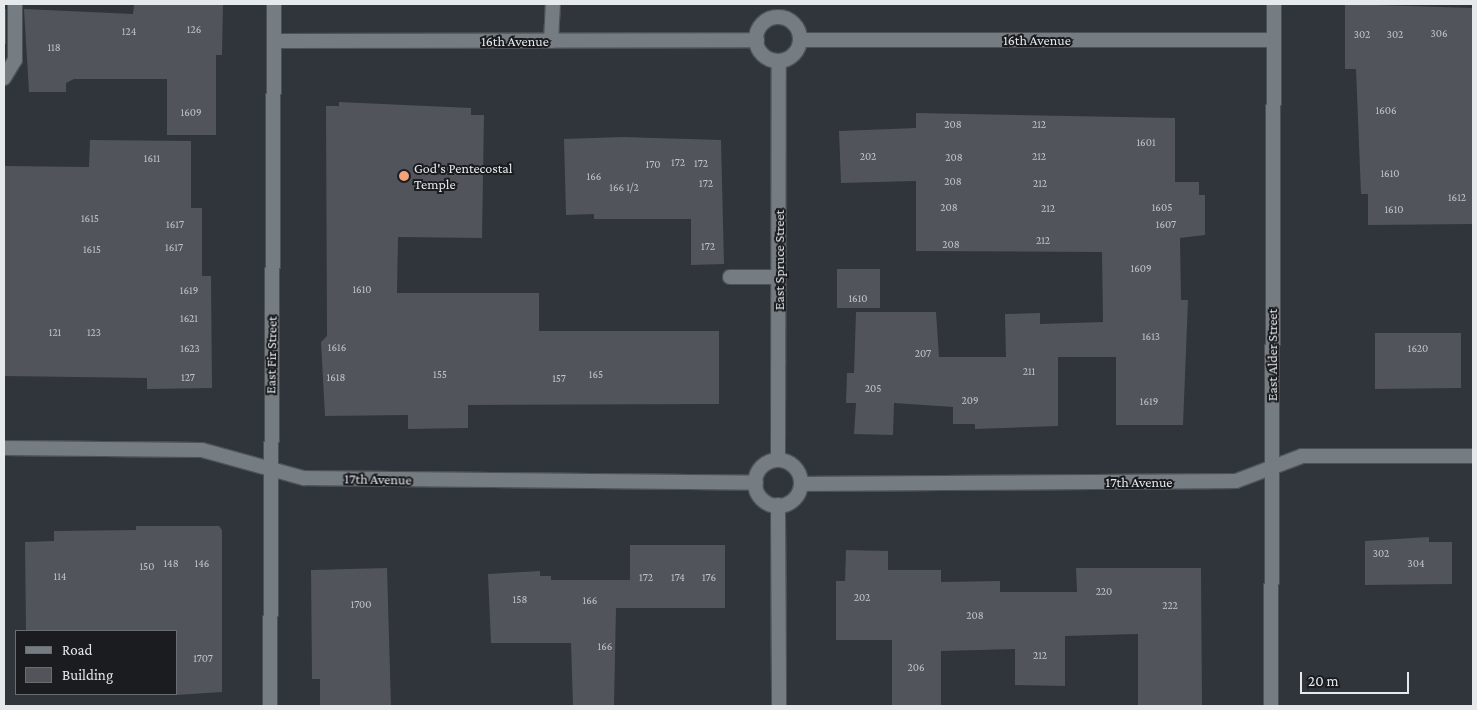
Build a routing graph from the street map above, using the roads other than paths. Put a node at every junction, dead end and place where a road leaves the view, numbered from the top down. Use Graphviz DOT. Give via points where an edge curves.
graph roads {
  1 [pos="16,4"];
  2 [pos="274,4"];
  3 [pos="553,4"];
  4 [pos="1274,4"];
  5 [pos="779,11"];
  6 [pos="757,40"];
  7 [pos="800,40"];
  8 [pos="1274,40"];
  9 [pos="274,41"];
  10 [pos="552,41"];
  11 [pos="779,61"];
  12 [pos="4,78"];
  13 [pos="730,277"];
  14 [pos="779,277"];
  15 [pos="4,448"];
  16 [pos="1473,456"];
  17 [pos="778,460"];
  18 [pos="1272,468"];
  19 [pos="270,469"];
  20 [pos="756,483"];
  21 [pos="800,484"];
  22 [pos="778,505"];
  23 [pos="270,706"];
  24 [pos="779,706"];
  25 [pos="1271,706"];
  1 -- 12 [label="street" via="15,60"];
  2 -- 9 [label="street, East Fir Street"];
  3 -- 10 [label="street"];
  4 -- 8 [label="street, East Alder Street"];
  5 -- 6 [label="street" via="763,24"];
  5 -- 7 [label="street" via="795,25"];
  6 -- 10 [label="street, 16th Avenue"];
  6 -- 11 [label="street" via="764,56"];
  7 -- 8 [label="street, 16th Avenue"];
  7 -- 11 [label="street" via="796,52"];
  8 -- 18 [label="street, East Alder Street"];
  9 -- 10 [label="street, 16th Avenue"];
  9 -- 19 [label="street, East Fir Street"];
  11 -- 14 [label="street, East Spruce Street"];
  13 -- 14 [label="street"];
  14 -- 17 [label="street, East Spruce Street"];
  15 -- 19 [label="street, 17th Avenue" via="202,450"];
  16 -- 18 [label="street, 17th Avenue" via="1302,456"];
  17 -- 20 [label="street" via="763,466"];
  17 -- 21 [label="street" via="795,467"];
  18 -- 21 [label="street, 17th Avenue" via="1236,481"];
  18 -- 25 [label="street, East Alder Street"];
  19 -- 20 [label="street, 17th Avenue" via="304,478"];
  19 -- 23 [label="street, East Fir Street"];
  20 -- 22 [label="street" via="762,498"];
  21 -- 22 [label="street" via="791,502"];
  22 -- 24 [label="street"];
}
